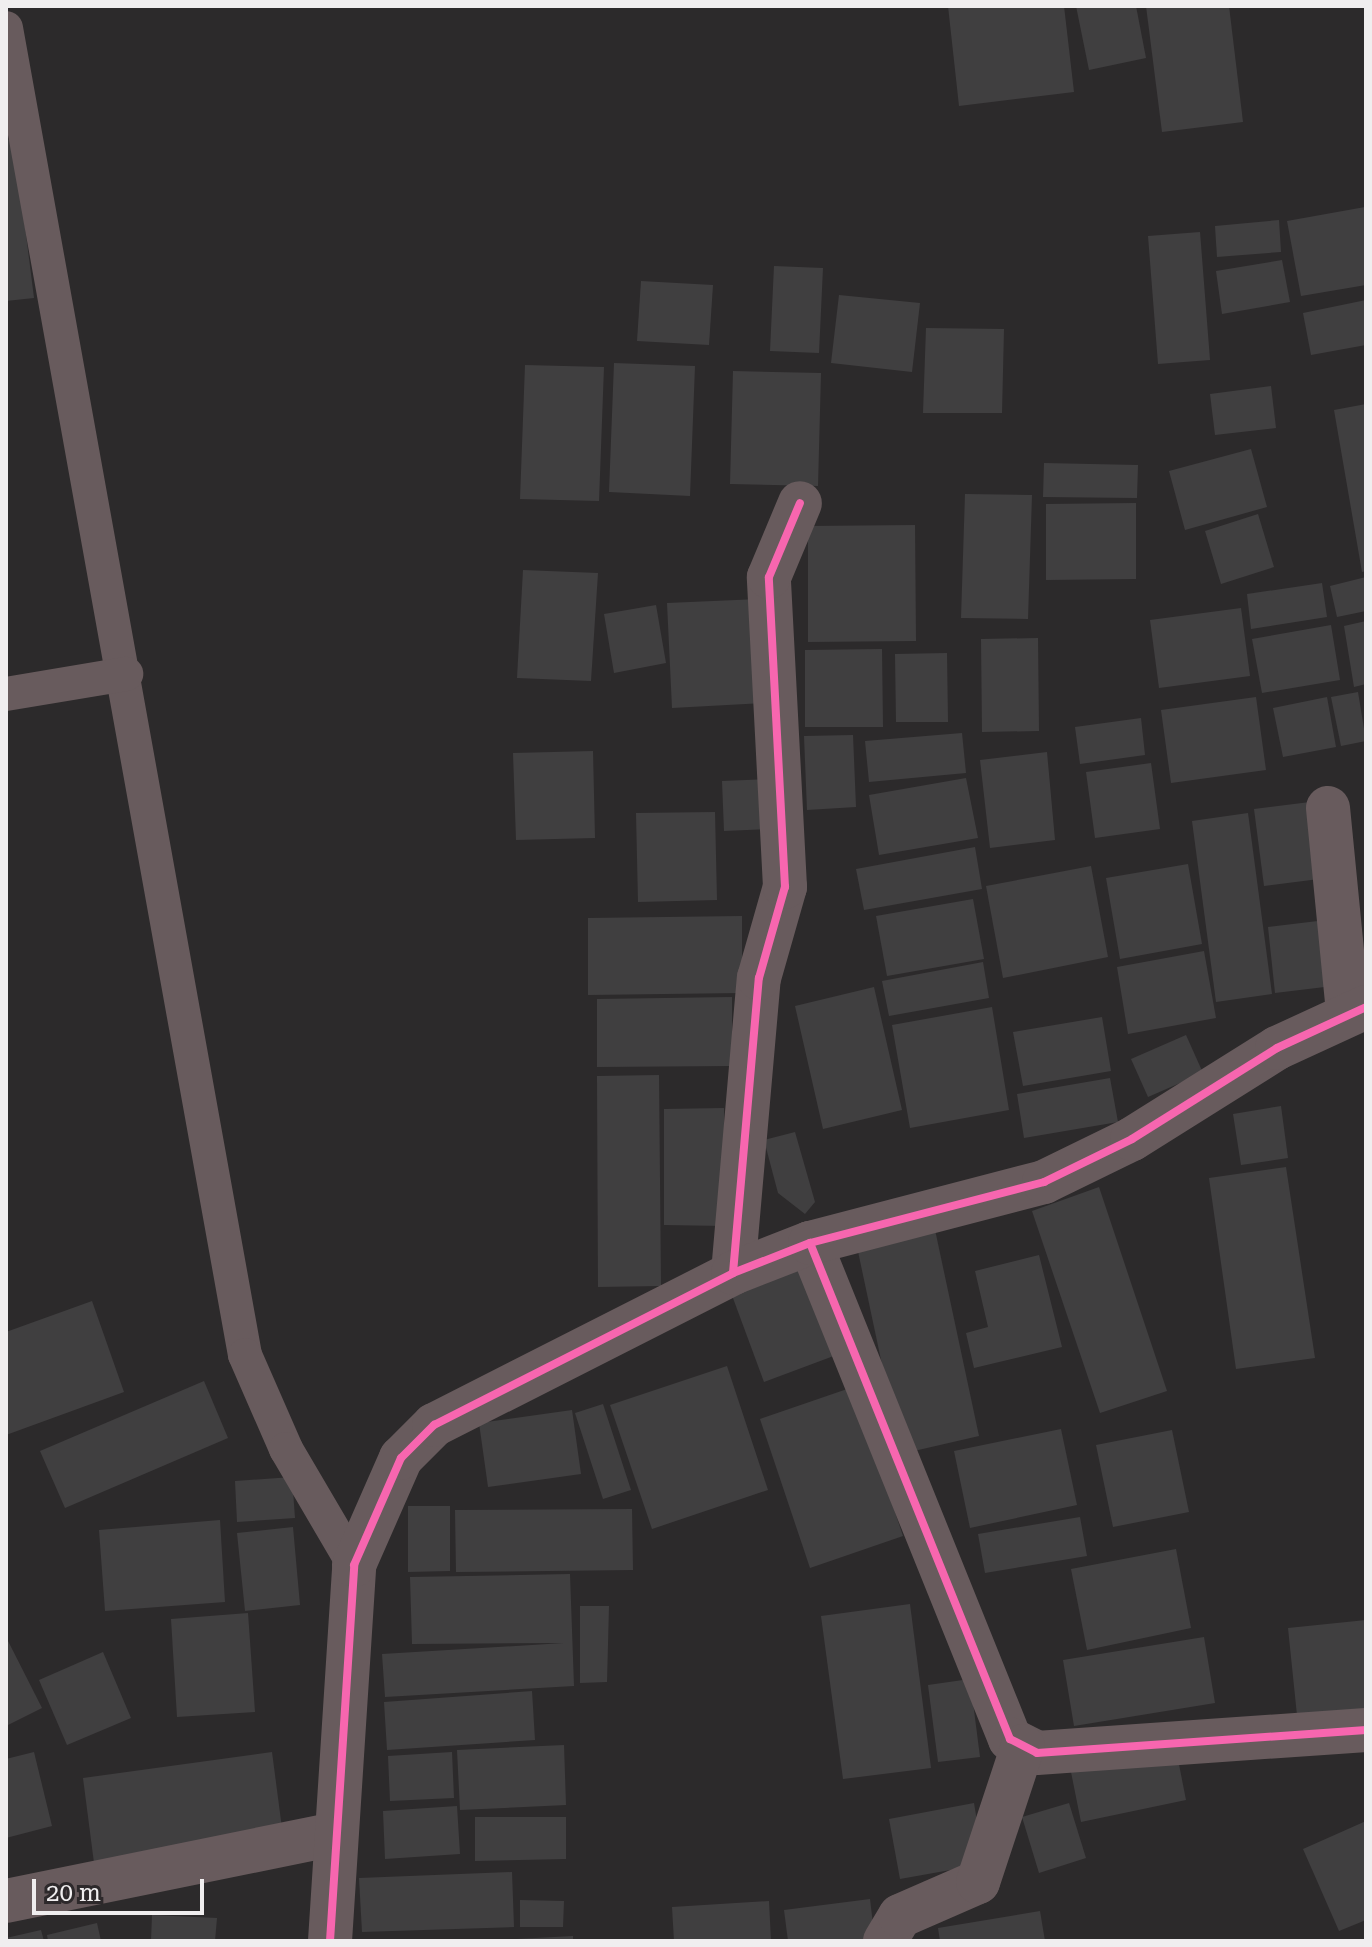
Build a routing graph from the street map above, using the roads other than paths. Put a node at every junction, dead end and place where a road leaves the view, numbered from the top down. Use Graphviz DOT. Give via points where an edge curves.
graph roads {
  1 [pos="6,28"];
  2 [pos="800,503"];
  3 [pos="126,674"];
  4 [pos="6,694"];
  5 [pos="1328,808"];
  6 [pos="1357,1010"];
  7 [pos="810,1243"];
  8 [pos="733,1273"];
  9 [pos="354,1565"];
  10 [pos="1366,1730"];
  11 [pos="1023,1746"];
  12 [pos="336,1834"];
  13 [pos="6,1901"];
  14 [pos="330,1941"];
  15 [pos="885,1941"];
  1 -- 3 [label="lane"];
  2 -- 8 [label="street" via="769,577 785,887 759,978"];
  3 -- 4 [label="lane"];
  3 -- 9 [label="lane" via="245,1355 286,1449"];
  5 -- 6 [label="street"];
  6 -- 7 [label="street" via="1044,1182"];
  7 -- 8 [label="street"];
  7 -- 11 [label="street" via="987,1694 1010,1739"];
  8 -- 9 [label="street" via="434,1425 401,1458"];
  9 -- 12 [label="street"];
  10 -- 11 [label="street" via="1037,1753"];
  11 -- 15 [label="street" via="978,1882 900,1916"];
  12 -- 13 [label="street"];
  12 -- 14 [label="street"];
}
